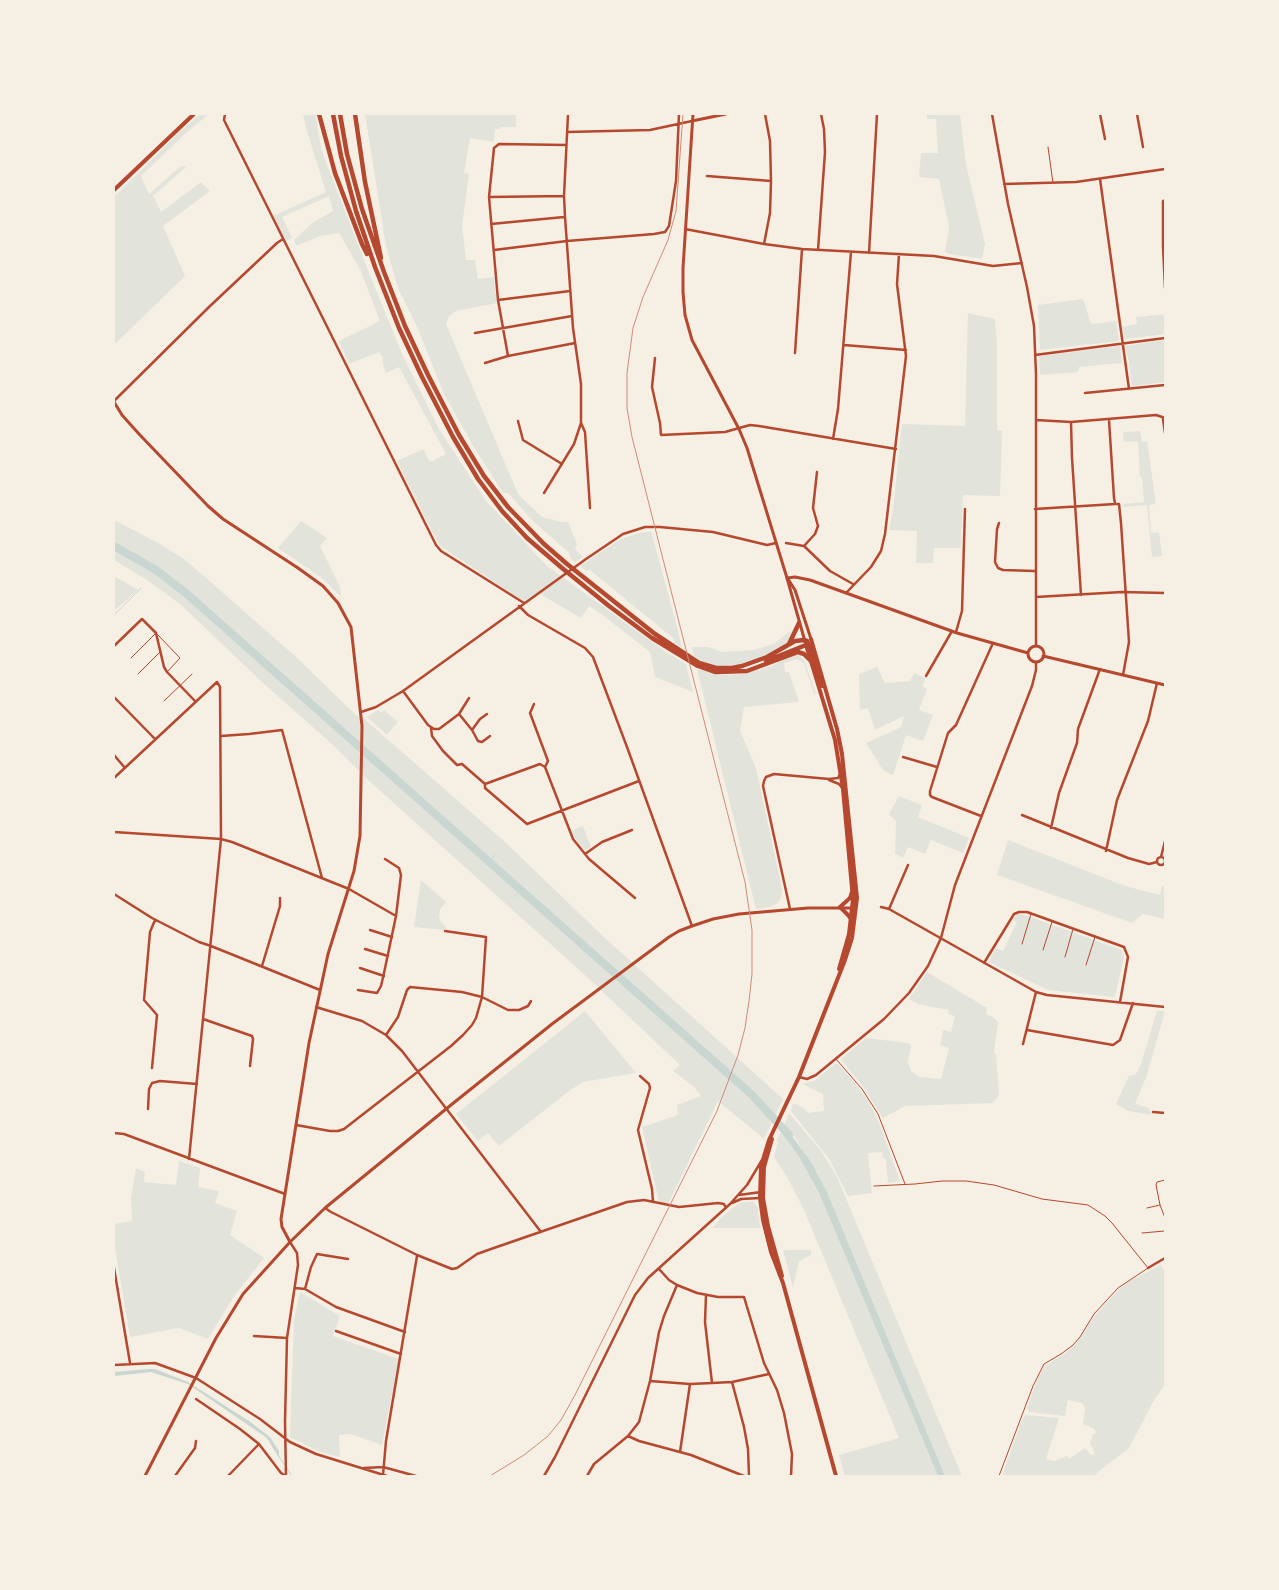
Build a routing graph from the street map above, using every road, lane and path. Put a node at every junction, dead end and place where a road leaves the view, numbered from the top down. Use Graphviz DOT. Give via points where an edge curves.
graph roads {
  1 [pos="194,114"];
  2 [pos="225,114"];
  3 [pos="319,114"];
  4 [pos="333,114"];
  5 [pos="340,114"];
  6 [pos="355,114"];
  7 [pos="568,114"];
  8 [pos="679,114"];
  9 [pos="693,114"];
  10 [pos="726,114"];
  11 [pos="765,114"];
  12 [pos="820,114"];
  13 [pos="878,114"];
  14 [pos="992,114"];
  15 [pos="1100,114"];
  16 [pos="1137,114"];
  17 [pos="692,121"];
  18 [pos="679,124"];
  19 [pos="567,132"];
  20 [pos="1105,139"];
  21 [pos="566,146"];
  22 [pos="1048,147"];
  23 [pos="1143,147"];
  24 [pos="1165,170"];
  25 [pos="707,176"];
  26 [pos="1100,179"];
  27 [pos="771,181"];
  28 [pos="1053,183"];
  29 [pos="1004,184"];
  30 [pos="114,190"];
  31 [pos="564,196"];
  32 [pos="489,198"];
  33 [pos="1165,200"];
  34 [pos="565,217"];
  35 [pos="491,224"];
  36 [pos="686,229"];
  37 [pos="283,239"];
  38 [pos="567,241"];
  39 [pos="764,244"];
  40 [pos="802,249"];
  41 [pos="494,250"];
  42 [pos="818,250"];
  43 [pos="851,252"];
  44 [pos="869,253"];
  45 [pos="899,254"];
  46 [pos="1022,263"];
  47 [pos="375,267"];
  48 [pos="384,272"];
  49 [pos="1165,288"];
  50 [pos="570,290"];
  51 [pos="498,300"];
  52 [pos="572,316"];
  53 [pos="503,329"];
  54 [pos="475,334"];
  55 [pos="1165,338"];
  56 [pos="575,343"];
  57 [pos="1122,344"];
  58 [pos="844,346"];
  59 [pos="906,350"];
  60 [pos="795,353"];
  61 [pos="1035,355"];
  62 [pos="508,356"];
  63 [pos="655,358"];
  64 [pos="485,363"];
  65 [pos="1165,385"];
  66 [pos="1129,389"];
  67 [pos="1085,393"];
  68 [pos="114,401"];
  69 [pos="1164,419"];
  70 [pos="1036,420"];
  71 [pos="1109,420"];
  72 [pos="518,421"];
  73 [pos="582,422"];
  74 [pos="1071,422"];
  75 [pos="739,429"];
  76 [pos="1165,433"];
  77 [pos="833,439"];
  78 [pos="896,449"];
  79 [pos="562,464"];
  80 [pos="817,472"];
  81 [pos="544,493"];
  82 [pos="1115,504"];
  83 [pos="1075,506"];
  84 [pos="590,508"];
  85 [pos="965,509"];
  86 [pos="1035,509"];
  87 [pos="999,523"];
  88 [pos="776,543"];
  89 [pos="786,543"];
  90 [pos="804,546"];
  91 [pos="1035,571"];
  92 [pos="787,578"];
  93 [pos="853,584"];
  94 [pos="846,593"];
  95 [pos="1126,593"];
  96 [pos="1165,593"];
  97 [pos="1081,595"];
  98 [pos="1036,597"];
  99 [pos="524,603"];
  100 [pos="519,606"];
  101 [pos="799,623"];
  102 [pos="954,632"];
  103 [pos="156,633"];
  104 [pos="808,643"];
  105 [pos="993,643"];
  106 [pos="788,645"];
  107 [pos="114,646"];
  108 [pos="1036,646"];
  109 [pos="160,652"];
  110 [pos="1028,653"];
  111 [pos="682,656"];
  112 [pos="1043,656"];
  113 [pos="130,658"];
  114 [pos="810,660"];
  115 [pos="1036,662"];
  116 [pos="698,665"];
  117 [pos="1100,669"];
  118 [pos="167,672"];
  119 [pos="731,672"];
  120 [pos="138,674"];
  121 [pos="192,674"];
  122 [pos="1123,675"];
  123 [pos="926,676"];
  124 [pos="1157,683"];
  125 [pos="1165,685"];
  126 [pos="180,686"];
  127 [pos="403,690"];
  128 [pos="114,697"];
  129 [pos="470,698"];
  130 [pos="164,700"];
  131 [pos="195,701"];
  132 [pos="534,704"];
  133 [pos="361,712"];
  134 [pos="459,714"];
  135 [pos="486,714"];
  136 [pos="836,725"];
  137 [pos="431,728"];
  138 [pos="472,730"];
  139 [pos="220,736"];
  140 [pos="490,736"];
  141 [pos="155,740"];
  142 [pos="114,755"];
  143 [pos="903,757"];
  144 [pos="545,767"];
  145 [pos="937,767"];
  146 [pos="125,768"];
  147 [pos="841,772"];
  148 [pos="114,778"];
  149 [pos="828,779"];
  150 [pos="639,781"];
  151 [pos="485,784"];
  152 [pos="843,789"];
  153 [pos="561,811"];
  154 [pos="1022,815"];
  155 [pos="981,816"];
  156 [pos="1051,828"];
  157 [pos="632,830"];
  158 [pos="114,832"];
  159 [pos="221,839"];
  160 [pos="1165,841"];
  161 [pos="1106,851"];
  162 [pos="585,854"];
  163 [pos="1161,857"];
  164 [pos="385,859"];
  165 [pos="1165,859"];
  166 [pos="1157,862"];
  167 [pos="908,865"];
  168 [pos="322,878"];
  169 [pos="350,888"];
  170 [pos="852,890"];
  171 [pos="114,894"];
  172 [pos="280,898"];
  173 [pos="635,898"];
  174 [pos="881,906"];
  175 [pos="840,908"];
  176 [pos="855,908"];
  177 [pos="790,909"];
  178 [pos="889,909"];
  179 [pos="1031,914"];
  180 [pos="396,916"];
  181 [pos="155,920"];
  182 [pos="852,921"];
  183 [pos="1052,921"];
  184 [pos="692,926"];
  185 [pos="1073,928"];
  186 [pos="370,930"];
  187 [pos="445,931"];
  188 [pos="1095,936"];
  189 [pos="392,937"];
  190 [pos="941,938"];
  191 [pos="1022,944"];
  192 [pos="211,946"];
  193 [pos="365,948"];
  194 [pos="1043,950"];
  195 [pos="388,956"];
  196 [pos="1064,957"];
  197 [pos="984,964"];
  198 [pos="1086,965"];
  199 [pos="262,966"];
  200 [pos="360,968"];
  201 [pos="384,976"];
  202 [pos="834,986"];
  203 [pos="320,990"];
  204 [pos="358,990"];
  205 [pos="1036,992"];
  206 [pos="482,997"];
  207 [pos="531,1000"];
  208 [pos="1120,1002"];
  209 [pos="1133,1003"];
  210 [pos="316,1007"];
  211 [pos="1165,1007"];
  212 [pos="204,1019"];
  213 [pos="1027,1030"];
  214 [pos="386,1035"];
  215 [pos="1023,1044"];
  216 [pos="836,1058"];
  217 [pos="250,1066"];
  218 [pos="152,1068"];
  219 [pos="418,1072"];
  220 [pos="640,1076"];
  221 [pos="799,1077"];
  222 [pos="197,1084"];
  223 [pos="148,1109"];
  224 [pos="446,1109"];
  225 [pos="1153,1112"];
  226 [pos="1165,1113"];
  227 [pos="296,1125"];
  228 [pos="774,1132"];
  229 [pos="114,1133"];
  230 [pos="762,1158"];
  231 [pos="189,1159"];
  232 [pos="1165,1180"];
  233 [pos="905,1185"];
  234 [pos="874,1186"];
  235 [pos="761,1192"];
  236 [pos="285,1194"];
  237 [pos="738,1196"];
  238 [pos="761,1198"];
  239 [pos="653,1202"];
  240 [pos="730,1204"];
  241 [pos="1160,1205"];
  242 [pos="325,1208"];
  243 [pos="726,1208"];
  244 [pos="1147,1208"];
  245 [pos="1165,1218"];
  246 [pos="1165,1231"];
  247 [pos="541,1232"];
  248 [pos="1142,1234"];
  249 [pos="290,1242"];
  250 [pos="417,1255"];
  251 [pos="1165,1258"];
  252 [pos="348,1259"];
  253 [pos="114,1268"];
  254 [pos="1148,1268"];
  255 [pos="659,1269"];
  256 [pos="677,1285"];
  257 [pos="295,1288"];
  258 [pos="305,1289"];
  259 [pos="706,1295"];
  260 [pos="336,1331"];
  261 [pos="405,1332"];
  262 [pos="254,1336"];
  263 [pos="287,1338"];
  264 [pos="401,1354"];
  265 [pos="130,1363"];
  266 [pos="114,1365"];
  267 [pos="769,1374"];
  268 [pos="196,1378"];
  269 [pos="650,1381"];
  270 [pos="732,1382"];
  271 [pos="712,1383"];
  272 [pos="690,1384"];
  273 [pos="196,1400"];
  274 [pos="628,1436"];
  275 [pos="286,1438"];
  276 [pos="196,1441"];
  277 [pos="259,1444"];
  278 [pos="680,1452"];
  279 [pos="383,1467"];
  280 [pos="362,1468"];
  281 [pos="146,1476"];
  282 [pos="175,1476"];
  283 [pos="228,1476"];
  284 [pos="286,1476"];
  285 [pos="382,1476"];
  286 [pos="388,1476"];
  287 [pos="416,1476"];
  288 [pos="544,1476"];
  289 [pos="587,1476"];
  290 [pos="744,1476"];
  291 [pos="749,1476"];
  292 [pos="791,1476"];
  293 [pos="836,1476"];
  294 [pos="999,1476"];
  1 -- 30 [label="main road"];
  2 -- 37 [label="street" via="224,120"];
  3 -- 47 [label="highway" via="340,188 362,244"];
  4 -- 47 [label="highway" via="348,186"];
  5 -- 48 [label="highway" via="354,184"];
  6 -- 48 [label="highway"];
  7 -- 19 [label="street"];
  8 -- 18 [label="street"];
  9 -- 17 [label="main road"];
  10 -- 17 [label="main road"];
  11 -- 27 [label="street" via="770,141"];
  12 -- 42 [label="street" via="825,152"];
  13 -- 44 [label="street"];
  14 -- 29 [label="street"];
  15 -- 20 [label="street"];
  16 -- 23 [label="street"];
  17 -- 18 [label="street"];
  17 -- 36 [label="main road"];
  18 -- 19 [label="street" via="650,130"];
  18 -- 38 [label="street" via="676,181 669,226 665,232"];
  19 -- 21 [label="street"];
  21 -- 31 [label="street"];
  21 -- 32 [label="street" via="496,146"];
  22 -- 28 [label="lane"];
  24 -- 26 [label="street"];
  25 -- 27 [label="street"];
  26 -- 28 [label="street"];
  26 -- 57 [label="street"];
  27 -- 39 [label="street" via="770,213"];
  28 -- 29 [label="street"];
  29 -- 46 [label="street"];
  31 -- 32 [label="street"];
  31 -- 34 [label="street"];
  32 -- 35 [label="street"];
  33 -- 49 [label="street"];
  34 -- 35 [label="street"];
  34 -- 38 [label="street"];
  35 -- 41 [label="street"];
  36 -- 39 [label="street"];
  36 -- 75 [label="main road" via="683,292 687,325"];
  37 -- 68 [label="street"];
  37 -- 99 [label="street" via="436,545"];
  38 -- 41 [label="street"];
  38 -- 50 [label="street"];
  39 -- 40 [label="street"];
  40 -- 42 [label="street"];
  40 -- 60 [label="street"];
  41 -- 51 [label="street"];
  42 -- 43 [label="street"];
  43 -- 44 [label="street"];
  43 -- 58 [label="street"];
  44 -- 45 [label="street"];
  45 -- 46 [label="street" via="993,266"];
  45 -- 59 [label="street" via="897,284"];
  46 -- 61 [label="street" via="1032,309"];
  47 -- 111 [label="highway" via="418,369 464,458 502,511 573,577 630,622"];
  48 -- 111 [label="highway" via="428,375 470,454 508,507 567,564"];
  50 -- 51 [label="street"];
  50 -- 52 [label="street"];
  51 -- 53 [label="street"];
  52 -- 53 [label="street"];
  52 -- 56 [label="street"];
  53 -- 54 [label="street"];
  53 -- 62 [label="street"];
  55 -- 57 [label="street"];
  56 -- 62 [label="street"];
  56 -- 73 [label="street"];
  57 -- 61 [label="street"];
  57 -- 66 [label="street"];
  58 -- 59 [label="street"];
  58 -- 77 [label="street"];
  59 -- 78 [label="street"];
  61 -- 70 [label="street"];
  62 -- 64 [label="street"];
  63 -- 75 [label="street" via="652,387 661,435"];
  65 -- 66 [label="street"];
  66 -- 67 [label="street"];
  68 -- 133 [label="main road" via="139,434 208,506 331,594 350,627"];
  69 -- 71 [label="street" via="1156,415"];
  69 -- 76 [label="street"];
  70 -- 74 [label="street"];
  70 -- 86 [label="street"];
  71 -- 74 [label="street"];
  71 -- 82 [label="street"];
  72 -- 79 [label="street" via="523,440"];
  73 -- 79 [label="street"];
  73 -- 84 [label="street"];
  74 -- 83 [label="street"];
  75 -- 77 [label="street" via="750,425"];
  75 -- 88 [label="main road"];
  77 -- 78 [label="street"];
  78 -- 93 [label="street" via="881,551 871,567"];
  79 -- 81 [label="street"];
  80 -- 90 [label="street" via="813,508 818,526"];
  82 -- 83 [label="street"];
  82 -- 95 [label="street" via="1119,504"];
  83 -- 86 [label="street"];
  83 -- 97 [label="street"];
  85 -- 102 [label="street" via="962,611"];
  86 -- 91 [label="street"];
  87 -- 91 [label="street" via="995,562 998,568"];
  88 -- 92 [label="main road"];
  88 -- 99 [label="street" via="767,544 713,532 645,527 623,534"];
  89 -- 90 [label="street"];
  90 -- 93 [label="street" via="830,571"];
  91 -- 98 [label="street"];
  92 -- 94 [label="main road" via="810,580"];
  92 -- 101 [label="main road"];
  92 -- 104 [label="main road" via="795,590"];
  93 -- 94 [label="street"];
  94 -- 102 [label="main road"];
  95 -- 96 [label="street"];
  95 -- 97 [label="street"];
  95 -- 122 [label="street" via="1130,642"];
  97 -- 98 [label="street"];
  98 -- 108 [label="street"];
  99 -- 100 [label="street"];
  100 -- 127 [label="street"];
  100 -- 150 [label="street" via="528,615 589,652"];
  101 -- 104 [label="main road"];
  101 -- 106 [label="highway"];
  102 -- 105 [label="main road"];
  102 -- 123 [label="street"];
  103 -- 107 [label="street" via="142,619"];
  103 -- 109 [label="street"];
  103 -- 113 [label="lane"];
  103 -- 118 [label="lane" via="180,658"];
  104 -- 106 [label="highway" via="794,641"];
  104 -- 114 [label="main road"];
  104 -- 119 [label="highway"];
  104 -- 136 [label="main road"];
  104 -- 136 [label="main road"];
  105 -- 110 [label="main road"];
  105 -- 145 [label="street" via="956,725 948,734"];
  106 -- 116 [label="highway" via="742,666 724,669"];
  108 -- 110 [label="main road"];
  108 -- 112 [label="main road" via="1042,649"];
  109 -- 118 [label="street"];
  109 -- 120 [label="lane"];
  110 -- 115 [label="main road" via="1030,660"];
  111 -- 116 [label="highway"];
  112 -- 115 [label="main road"];
  112 -- 117 [label="main road"];
  114 -- 119 [label="highway" via="795,652 747,671"];
  114 -- 147 [label="main road"];
  115 -- 155 [label="street" via="1032,686"];
  116 -- 119 [label="highway" via="715,672"];
  117 -- 122 [label="main road"];
  117 -- 156 [label="street" via="1078,730"];
  118 -- 126 [label="street"];
  121 -- 126 [label="lane"];
  122 -- 124 [label="main road"];
  124 -- 125 [label="main road"];
  124 -- 161 [label="street" via="1148,721 1117,800"];
  126 -- 130 [label="lane"];
  126 -- 131 [label="street"];
  127 -- 133 [label="street" via="376,707"];
  127 -- 137 [label="street"];
  128 -- 141 [label="street"];
  129 -- 134 [label="street"];
  131 -- 139 [label="street" via="217,682 220,687"];
  131 -- 141 [label="street"];
  132 -- 144 [label="street" via="530,713 548,761"];
  133 -- 169 [label="main road" via="360,836"];
  134 -- 137 [label="street" via="438,729"];
  134 -- 138 [label="street"];
  135 -- 138 [label="street"];
  136 -- 176 [label="main road" via="846,780 855,872"];
  137 -- 151 [label="street" via="432,736 443,751"];
  138 -- 140 [label="street" via="478,741"];
  139 -- 159 [label="street"];
  139 -- 168 [label="street" via="282,730"];
  141 -- 146 [label="street"];
  142 -- 146 [label="street"];
  143 -- 145 [label="street"];
  144 -- 151 [label="street" via="540,764"];
  144 -- 153 [label="street"];
  145 -- 155 [label="street" via="930,795"];
  146 -- 148 [label="street"];
  147 -- 149 [label="street" via="838,778"];
  147 -- 152 [label="main road"];
  149 -- 152 [label="street"];
  149 -- 177 [label="street" via="774,774 764,781"];
  150 -- 153 [label="street"];
  150 -- 184 [label="street"];
  151 -- 153 [label="street" via="527,824"];
  152 -- 170 [label="main road"];
  153 -- 162 [label="street" via="573,839"];
  154 -- 156 [label="street"];
  155 -- 190 [label="street" via="955,885"];
  156 -- 161 [label="street"];
  157 -- 162 [label="street" via="602,842"];
  158 -- 159 [label="street"];
  159 -- 168 [label="street"];
  159 -- 192 [label="street"];
  160 -- 163 [label="street"];
  161 -- 166 [label="street" via="1149,864"];
  162 -- 173 [label="street"];
  163 -- 165 [label="street"];
  163 -- 166 [label="street"];
  164 -- 180 [label="street" via="399,868 401,875"];
  165 -- 166 [label="street" via="1162,865"];
  167 -- 178 [label="street"];
  168 -- 169 [label="street"];
  169 -- 180 [label="street"];
  169 -- 203 [label="main road"];
  170 -- 175 [label="main road" via="850,898"];
  170 -- 176 [label="main road"];
  171 -- 181 [label="street"];
  172 -- 199 [label="street"];
  174 -- 178 [label="street"];
  175 -- 176 [label="main road"];
  175 -- 177 [label="main road"];
  175 -- 182 [label="main road"];
  176 -- 182 [label="main road"];
  176 -- 202 [label="main road" via="852,938"];
  177 -- 184 [label="main road" via="724,916"];
  178 -- 190 [label="street"];
  179 -- 183 [label="street"];
  179 -- 191 [label="lane"];
  179 -- 197 [label="street" via="1014,914"];
  180 -- 189 [label="street"];
  181 -- 192 [label="street"];
  181 -- 218 [label="street" via="150,932 144,1000 157,1015"];
  182 -- 202 [label="main road"];
  183 -- 185 [label="street"];
  183 -- 194 [label="lane"];
  184 -- 224 [label="main road" via="669,937 626,968"];
  185 -- 188 [label="street"];
  185 -- 196 [label="lane"];
  186 -- 189 [label="street"];
  187 -- 206 [label="street" via="486,937"];
  188 -- 198 [label="lane"];
  188 -- 208 [label="street" via="1121,945 1128,953"];
  189 -- 195 [label="street"];
  190 -- 197 [label="street"];
  190 -- 216 [label="street" via="928,966 901,1002"];
  192 -- 199 [label="street"];
  192 -- 212 [label="street"];
  193 -- 195 [label="street"];
  195 -- 201 [label="street"];
  197 -- 205 [label="street"];
  199 -- 203 [label="street"];
  200 -- 201 [label="street"];
  201 -- 204 [label="street" via="377,993"];
  202 -- 221 [label="main road"];
  203 -- 210 [label="main road"];
  205 -- 208 [label="street"];
  205 -- 213 [label="street"];
  206 -- 207 [label="street" via="501,1008 512,1010 528,1006"];
  206 -- 214 [label="street" via="410,987 398,1017"];
  206 -- 219 [label="street" via="476,1018 463,1036"];
  208 -- 209 [label="street"];
  209 -- 211 [label="street"];
  209 -- 213 [label="street" via="1120,1040 1113,1045"];
  210 -- 214 [label="street" via="362,1021"];
  210 -- 227 [label="main road"];
  212 -- 217 [label="street" via="252,1036"];
  212 -- 222 [label="street"];
  213 -- 215 [label="street"];
  214 -- 219 [label="street"];
  216 -- 221 [label="street" via="811,1079"];
  216 -- 233 [label="lane" via="878,1114"];
  219 -- 224 [label="street"];
  219 -- 227 [label="street" via="338,1131"];
  220 -- 239 [label="street" via="650,1088 638,1130"];
  221 -- 228 [label="main road"];
  222 -- 223 [label="street" via="152,1083"];
  222 -- 231 [label="street"];
  224 -- 242 [label="main road"];
  224 -- 247 [label="street"];
  225 -- 226 [label="street"];
  227 -- 236 [label="main road"];
  228 -- 230 [label="main road"];
  228 -- 235 [label="main road"];
  229 -- 231 [label="street"];
  230 -- 235 [label="main road"];
  230 -- 237 [label="street"];
  231 -- 236 [label="street"];
  232 -- 241 [label="lane" via="1156,1185"];
  233 -- 234 [label="lane"];
  233 -- 254 [label="lane" via="966,1181 1042,1199 1088,1205 1112,1223"];
  235 -- 237 [label="street"];
  235 -- 238 [label="main road"];
  236 -- 249 [label="main road" via="281,1219"];
  237 -- 240 [label="street"];
  238 -- 240 [label="street" via="742,1199"];
  238 -- 293 [label="main road"];
  239 -- 243 [label="street" via="679,1207 718,1203"];
  239 -- 247 [label="street" via="627,1202"];
  240 -- 243 [label="street"];
  241 -- 244 [label="lane"];
  241 -- 245 [label="lane"];
  242 -- 249 [label="main road"];
  242 -- 250 [label="street"];
  243 -- 255 [label="street"];
  246 -- 248 [label="lane"];
  247 -- 250 [label="street" via="477,1254 452,1270"];
  249 -- 257 [label="street" via="298,1259"];
  249 -- 268 [label="main road" via="243,1294"];
  250 -- 261 [label="street"];
  251 -- 254 [label="street"];
  252 -- 258 [label="street" via="317,1254"];
  253 -- 265 [label="street"];
  254 -- 294 [label="lane" via="1118,1288 1094,1314 1073,1345 1044,1364"];
  255 -- 256 [label="street"];
  255 -- 288 [label="street" via="635,1295"];
  256 -- 259 [label="street"];
  256 -- 269 [label="street" via="659,1332"];
  257 -- 258 [label="street"];
  257 -- 263 [label="street"];
  258 -- 261 [label="street" via="336,1307"];
  259 -- 267 [label="street" via="744,1297"];
  259 -- 271 [label="street"];
  260 -- 264 [label="street"];
  261 -- 264 [label="street"];
  262 -- 263 [label="street"];
  263 -- 275 [label="street"];
  264 -- 279 [label="street"];
  265 -- 266 [label="street"];
  265 -- 268 [label="street" via="154,1363"];
  267 -- 270 [label="street"];
  267 -- 292 [label="street" via="788,1428"];
  268 -- 275 [label="street"];
  268 -- 281 [label="main road"];
  269 -- 272 [label="street"];
  269 -- 274 [label="street" via="639,1422"];
  270 -- 271 [label="street"];
  270 -- 291 [label="street" via="746,1434"];
  271 -- 272 [label="street"];
  272 -- 278 [label="street"];
  273 -- 277 [label="street"];
  274 -- 278 [label="street"];
  274 -- 289 [label="street" via="594,1464"];
  275 -- 280 [label="street" via="316,1454"];
  275 -- 284 [label="street"];
  276 -- 282 [label="street" via="195,1448"];
  277 -- 283 [label="street"];
  277 -- 284 [label="street"];
  278 -- 290 [label="street"];
  279 -- 280 [label="street"];
  279 -- 285 [label="street"];
  279 -- 287 [label="street"];
  280 -- 285 [label="street"];
  285 -- 286 [label="street"];
}
